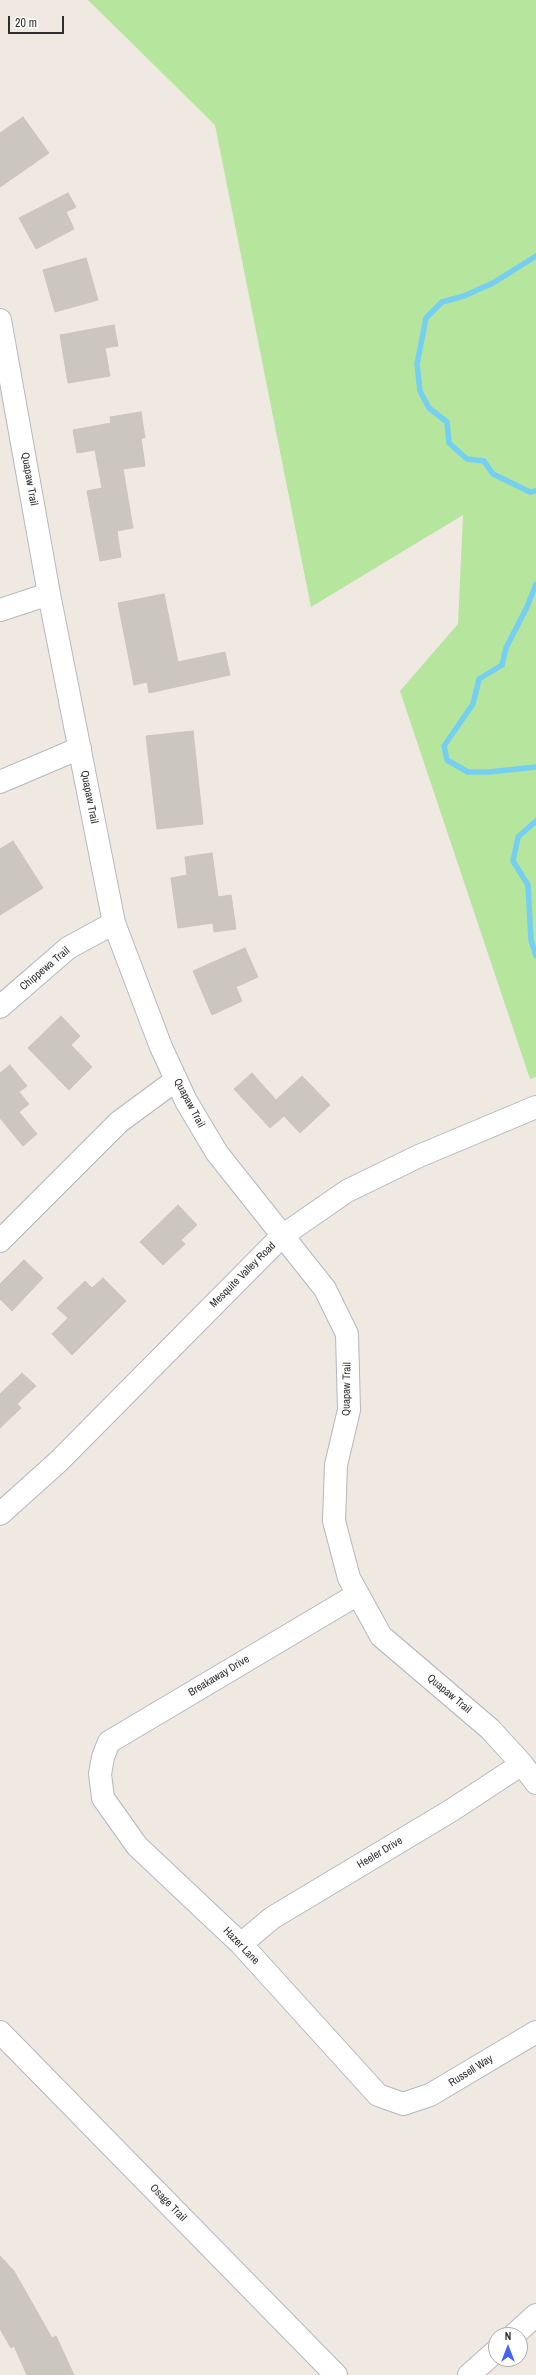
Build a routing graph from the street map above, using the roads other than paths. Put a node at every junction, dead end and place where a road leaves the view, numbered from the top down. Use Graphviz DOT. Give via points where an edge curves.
graph roads {
  1 [pos="0,320"];
  2 [pos="9,423"];
  3 [pos="50,594"];
  4 [pos="0,610"];
  5 [pos="80,748"];
  6 [pos="0,782"];
  7 [pos="114,923"];
  8 [pos="0,1007"];
  9 [pos="176,1080"];
  10 [pos="536,1107"];
  11 [pos="282,1236"];
  12 [pos="0,1241"];
  13 [pos="0,1514"];
  14 [pos="358,1594"];
  15 [pos="522,1764"];
  16 [pos="100,1774"];
  17 [pos="536,1783"];
  18 [pos="241,1944"];
  19 [pos="0,2032"];
  20 [pos="536,2032"];
  21 [pos="402,2104"];
  22 [pos="536,2315"];
  23 [pos="523,2327"];
  24 [pos="488,2358"];
  25 [pos="336,2375"];
  26 [pos="469,2375"];
  1 -- 2 [label="street, Quapaw Trail"];
  2 -- 3 [label="street, Quapaw Trail"];
  3 -- 4 [label="street"];
  3 -- 5 [label="street, Quapaw Trail"];
  5 -- 6 [label="street"];
  5 -- 7 [label="street, Quapaw Trail"];
  7 -- 8 [label="street, Chippewa Trail" via="68,948"];
  7 -- 9 [label="street, Quapaw Trail"];
  9 -- 11 [label="street, Quapaw Trail" via="217,1153"];
  9 -- 12 [label="street" via="119,1122"];
  10 -- 11 [label="street, Mesquite Valley Road" via="419,1156 347,1191"];
  11 -- 13 [label="street, Mesquite Valley Road" via="59,1460"];
  11 -- 14 [label="street, Quapaw Trail" via="325,1289 347,1334 349,1410 336,1465 334,1521 349,1578"];
  14 -- 15 [label="street, Quapaw Trail" via="381,1636 490,1729"];
  14 -- 16 [label="street, Breakaway Drive" via="109,1742"];
  15 -- 17 [label="street, Quapaw Trail"];
  15 -- 18 [label="street, Heeler Drive" via="452,1810 272,1918"];
  16 -- 18 [label="street, Hazer Lane" via="103,1798 137,1846"];
  18 -- 21 [label="street, Hazer Lane" via="378,2096"];
  19 -- 25 [label="street, Osage Trail"];
  20 -- 21 [label="street, Russell Way" via="430,2096"];
  22 -- 23 [label="street"];
  24 -- 26 [label="street"];
}
